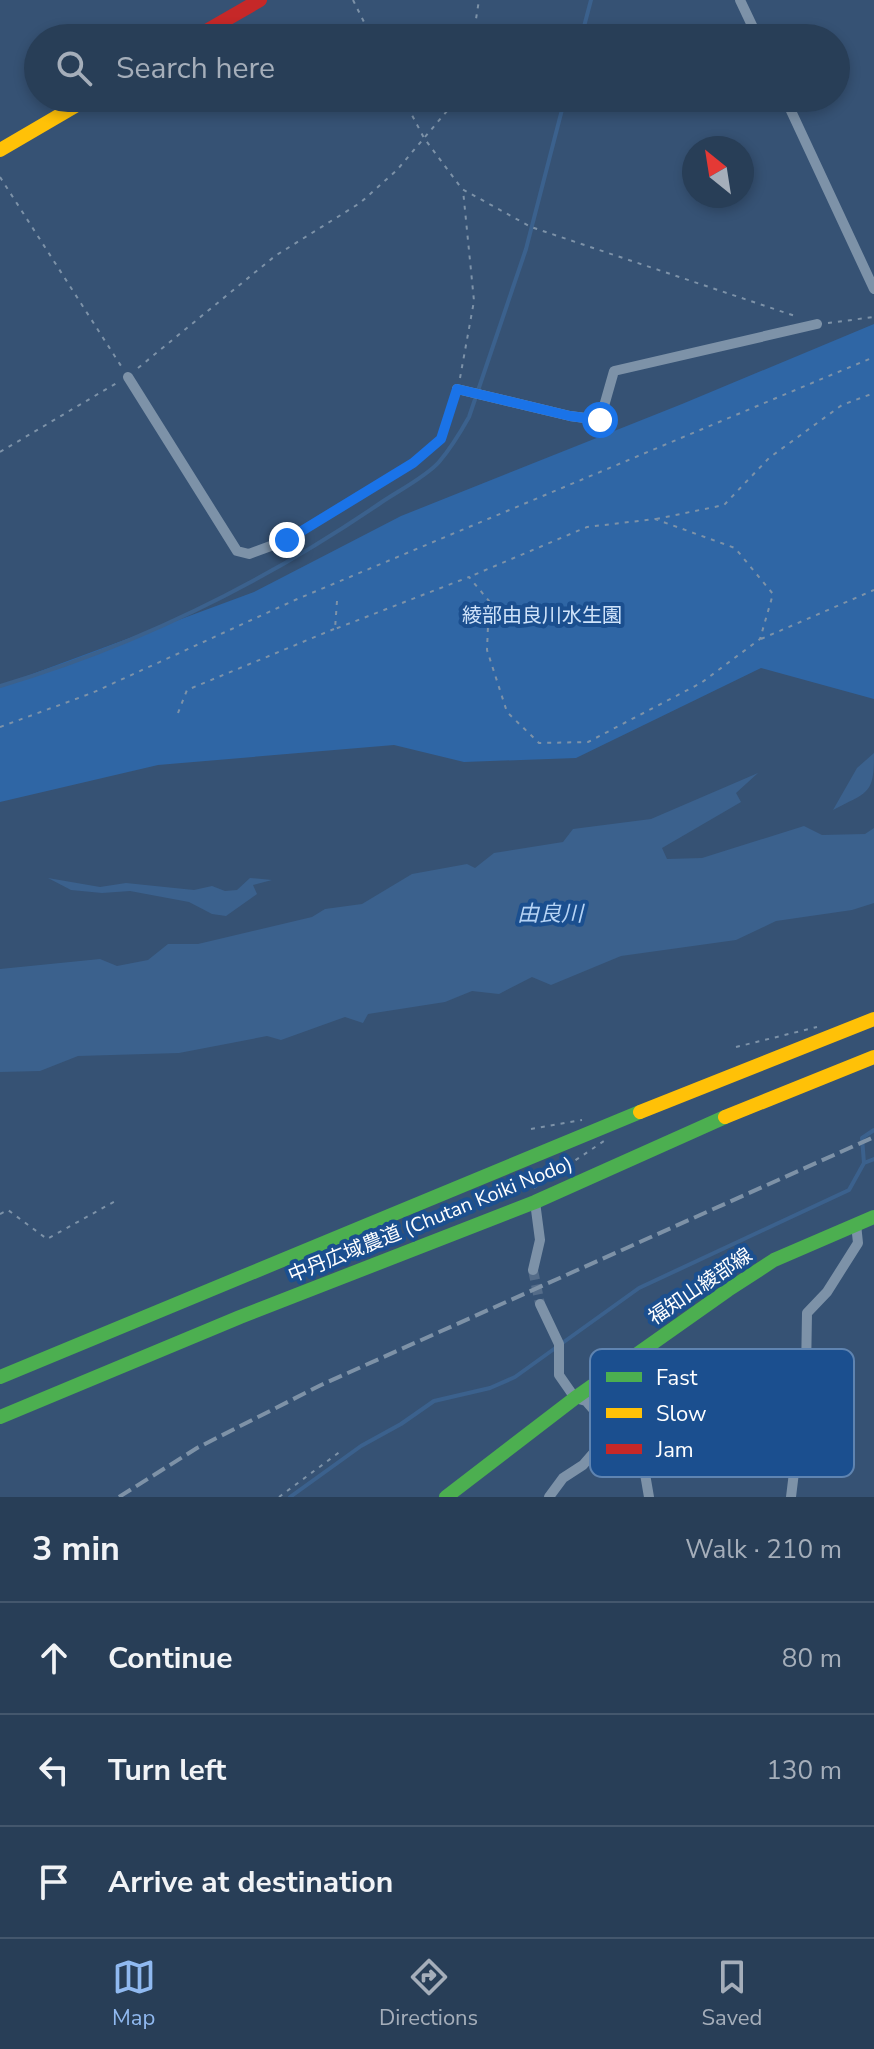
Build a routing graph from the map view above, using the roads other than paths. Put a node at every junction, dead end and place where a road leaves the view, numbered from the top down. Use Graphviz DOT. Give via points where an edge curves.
graph roads {
  1 [pos="260,0"];
  2 [pos="740,0"];
  3 [pos="218,24"];
  4 [pos="751,24"];
  5 [pos="65,112"];
  6 [pos="792,112"];
  7 [pos="0,150"];
  8 [pos="874,289"];
  9 [pos="817,324"];
  10 [pos="128,377"];
  11 [pos="457,389"];
  12 [pos="287,540"];
  13 [pos="874,1019"];
  14 [pos="874,1057"];
  15 [pos="535,1202"];
  16 [pos="874,1217"];
  17 [pos="856,1224"];
  18 [pos="533,1270"];
  19 [pos="540,1304"];
  20 [pos="644,1349"];
  21 [pos="806,1349"];
  22 [pos="0,1377"];
  23 [pos="590,1387"];
  24 [pos="575,1398"];
  25 [pos="590,1406"];
  26 [pos="0,1417"];
  27 [pos="590,1457"];
  28 [pos="646,1477"];
  29 [pos="793,1477"];
  30 [pos="446,1497"];
  31 [pos="549,1497"];
  32 [pos="649,1497"];
  33 [pos="791,1497"];
  1 -- 3 [label="street"];
  2 -- 4 [label="street"];
  5 -- 7 [label="street"];
  6 -- 8 [label="street"];
  9 -- 11 [label="street" via="614,371 600,420"];
  10 -- 12 [label="street" via="237,551 249,554"];
  13 -- 22 [label="street" via="560,1143"];
  14 -- 15 [label="street, 中丹広域農道 (Chutan Koiki Nodo)"];
  15 -- 18 [label="street" via="540,1240"];
  15 -- 26 [label="street, 中丹広域農道 (Chutan Koiki Nodo)"];
  16 -- 17 [label="street, 福知山綾部線"];
  17 -- 20 [label="street, 福知山綾部線" via="774,1260"];
  17 -- 21 [label="street" via="858,1243 807,1313"];
  19 -- 24 [label="street" via="559,1344 559,1375"];
  23 -- 24 [label="street, 福知山綾部線"];
  24 -- 25 [label="street"];
  24 -- 30 [label="street, 福知山綾部線"];
  27 -- 31 [label="street"];
  28 -- 32 [label="street"];
  29 -- 33 [label="street"];
}
